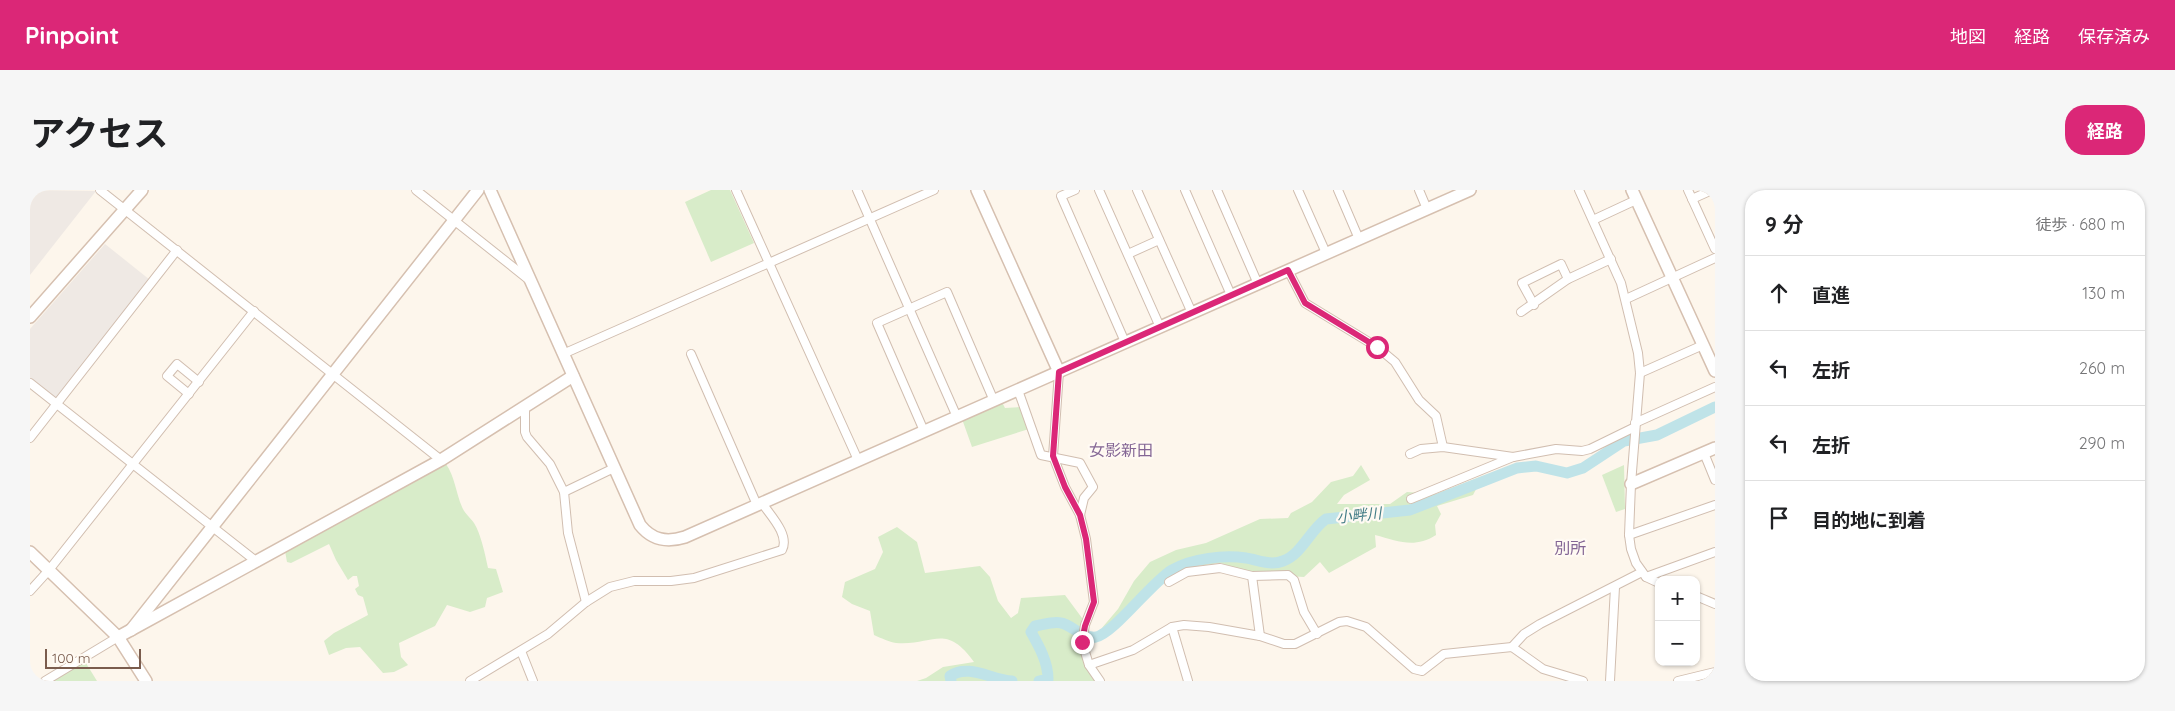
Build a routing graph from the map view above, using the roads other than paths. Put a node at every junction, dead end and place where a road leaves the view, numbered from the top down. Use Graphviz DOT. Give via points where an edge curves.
graph roads {
  1 [pos="100,190"];
  2 [pos="142,190"];
  3 [pos="416,190"];
  4 [pos="478,190"];
  5 [pos="490,190"];
  6 [pos="736,190"];
  7 [pos="857,190"];
  8 [pos="934,190"];
  9 [pos="977,190"];
  10 [pos="1075,190"];
  11 [pos="1099,190"];
  12 [pos="1137,190"];
  13 [pos="1185,190"];
  14 [pos="1216,190"];
  15 [pos="1298,190"];
  16 [pos="1338,190"];
  17 [pos="1418,190"];
  18 [pos="1579,190"];
  19 [pos="1688,190"];
  20 [pos="1712,190"];
  21 [pos="1462,192"];
  22 [pos="1634,195"];
  23 [pos="1692,199"];
  24 [pos="125,209"];
  25 [pos="1427,209"];
  26 [pos="869,219"];
  27 [pos="454,220"];
  28 [pos="1593,220"];
  29 [pos="1359,239"];
  30 [pos="1159,240"];
  31 [pos="1715,249"];
  32 [pos="177,250"];
  33 [pos="1326,253"];
  34 [pos="1128,254"];
  35 [pos="1715,258"];
  36 [pos="1611,259"];
  37 [pos="769,263"];
  38 [pos="1288,270"];
  39 [pos="1672,277"];
  40 [pos="1568,279"];
  41 [pos="533,284"];
  42 [pos="1258,284"];
  43 [pos="1231,295"];
  44 [pos="1626,299"];
  45 [pos="1534,305"];
  46 [pos="910,309"];
  47 [pos="254,312"];
  48 [pos="1522,312"];
  49 [pos="1192,313"];
  50 [pos="30,317"];
  51 [pos="1160,327"];
  52 [pos="1125,342"];
  53 [pos="1703,345"];
  54 [pos="564,354"];
  55 [pos="691,354"];
  56 [pos="1715,371"];
  57 [pos="1059,372"];
  58 [pos="1640,373"];
  59 [pos="333,374"];
  60 [pos="573,376"];
  61 [pos="199,382"];
  62 [pos="30,383"];
  63 [pos="1715,387"];
  64 [pos="1018,390"];
  65 [pos="190,394"];
  66 [pos="994,401"];
  67 [pos="57,404"];
  68 [pos="525,406"];
  69 [pos="958,417"];
  70 [pos="1635,426"];
  71 [pos="924,431"];
  72 [pos="30,438"];
  73 [pos="1443,447"];
  74 [pos="1715,448"];
  75 [pos="1704,453"];
  76 [pos="1410,454"];
  77 [pos="1053,456"];
  78 [pos="1513,457"];
  79 [pos="441,460"];
  80 [pos="858,460"];
  81 [pos="134,465"];
  82 [pos="614,468"];
  83 [pos="1715,480"];
  84 [pos="1630,484"];
  85 [pos="564,492"];
  86 [pos="1411,499"];
  87 [pos="760,504"];
  88 [pos="1715,505"];
  89 [pos="1080,515"];
  90 [pos="213,528"];
  91 [pos="1629,535"];
  92 [pos="30,552"];
  93 [pos="1715,552"];
  94 [pos="257,562"];
  95 [pos="49,570"];
  96 [pos="1644,574"];
  97 [pos="1252,576"];
  98 [pos="1655,581"];
  99 [pos="1169,582"];
  100 [pos="1615,587"];
  101 [pos="30,591"];
  102 [pos="1700,597"];
  103 [pos="586,602"];
  104 [pos="1714,602"];
  105 [pos="1172,627"];
  106 [pos="131,630"];
  107 [pos="1318,634"];
  108 [pos="1260,636"];
  109 [pos="118,637"];
  110 [pos="1512,646"];
  111 [pos="520,651"];
  112 [pos="1089,665"];
  113 [pos="1553,672"];
  114 [pos="1715,672"];
  115 [pos="45,681"];
  116 [pos="146,681"];
  117 [pos="470,681"];
  118 [pos="532,681"];
  119 [pos="1100,681"];
  120 [pos="1188,681"];
  121 [pos="1550,681"];
  122 [pos="1583,681"];
  123 [pos="1610,681"];
  124 [pos="1678,681"];
  1 -- 24 [label="street"];
  2 -- 24 [label="street"];
  3 -- 27 [label="street"];
  4 -- 27 [label="street"];
  5 -- 41 [label="street"];
  6 -- 37 [label="street"];
  7 -- 26 [label="street"];
  8 -- 26 [label="street"];
  9 -- 57 [label="street"];
  10 -- 52 [label="street" via="1061,196"];
  11 -- 34 [label="street"];
  12 -- 30 [label="street"];
  13 -- 43 [label="street"];
  14 -- 42 [label="street"];
  15 -- 33 [label="street"];
  16 -- 29 [label="street"];
  17 -- 25 [label="street"];
  18 -- 28 [label="street"];
  19 -- 23 [label="street"];
  20 -- 23 [label="street"];
  21 -- 25 [label="street"];
  22 -- 28 [label="street"];
  22 -- 39 [label="street"];
  23 -- 31 [label="street"];
  24 -- 32 [label="street"];
  24 -- 50 [label="street"];
  25 -- 29 [label="street"];
  26 -- 37 [label="street"];
  26 -- 46 [label="street"];
  27 -- 41 [label="street"];
  27 -- 59 [label="street"];
  28 -- 36 [label="street"];
  29 -- 33 [label="street"];
  30 -- 34 [label="street"];
  30 -- 49 [label="street"];
  32 -- 47 [label="street"];
  32 -- 67 [label="street"];
  33 -- 38 [label="street"];
  34 -- 51 [label="street"];
  35 -- 39 [label="street"];
  36 -- 40 [label="street"];
  36 -- 44 [label="street"];
  37 -- 54 [label="street"];
  37 -- 80 [label="street"];
  38 -- 42 [label="street"];
  38 -- 73 [label="street" via="1305,303 1377,347 1395,362 1419,400 1436,416"];
  39 -- 44 [label="street"];
  39 -- 53 [label="street"];
  40 -- 45 [label="street"];
  40 -- 45 [label="street" via="1561,264 1522,283"];
  41 -- 54 [label="street"];
  42 -- 43 [label="street"];
  43 -- 49 [label="street"];
  44 -- 58 [label="street"];
  45 -- 48 [label="street"];
  46 -- 66 [label="street" via="947,292"];
  46 -- 69 [label="street"];
  46 -- 71 [label="street" via="877,323"];
  47 -- 59 [label="street"];
  47 -- 61 [label="street"];
  49 -- 51 [label="street"];
  51 -- 52 [label="street"];
  52 -- 57 [label="street"];
  53 -- 56 [label="street"];
  53 -- 58 [label="street"];
  54 -- 60 [label="street"];
  55 -- 87 [label="street"];
  57 -- 64 [label="street"];
  57 -- 77 [label="street"];
  58 -- 70 [label="street"];
  59 -- 79 [label="street"];
  59 -- 90 [label="street"];
  60 -- 68 [label="street"];
  60 -- 82 [label="street"];
  61 -- 65 [label="street"];
  61 -- 65 [label="street" via="176,364 167,376"];
  62 -- 67 [label="street"];
  63 -- 70 [label="street"];
  64 -- 66 [label="street"];
  64 -- 77 [label="street" via="1041,455"];
  65 -- 81 [label="street"];
  66 -- 69 [label="street"];
  67 -- 72 [label="street"];
  67 -- 81 [label="street"];
  68 -- 79 [label="street"];
  68 -- 85 [label="street" via="527,437 550,464"];
  69 -- 71 [label="street"];
  70 -- 78 [label="street" via="1590,449 1556,449"];
  70 -- 84 [label="street"];
  71 -- 80 [label="street"];
  73 -- 76 [label="street" via="1421,449"];
  73 -- 78 [label="street"];
  74 -- 75 [label="street"];
  75 -- 83 [label="street"];
  75 -- 84 [label="street"];
  77 -- 89 [label="street"];
  77 -- 89 [label="street" via="1080,463 1092,487 1084,498"];
  78 -- 86 [label="street"];
  79 -- 94 [label="street"];
  80 -- 87 [label="street"];
  81 -- 90 [label="street"];
  81 -- 95 [label="street"];
  82 -- 85 [label="street"];
  82 -- 87 [label="street" via="640,525 647,534 662,540 685,537"];
  84 -- 91 [label="street"];
  85 -- 103 [label="street" via="568,533"];
  87 -- 103 [label="street" via="779,528 784,546 779,552 694,578 620,583"];
  88 -- 91 [label="street"];
  89 -- 112 [label="street" via="1094,602 1082,640"];
  90 -- 94 [label="street"];
  90 -- 106 [label="street"];
  91 -- 96 [label="street" via="1631,548"];
  92 -- 95 [label="street"];
  93 -- 96 [label="street"];
  94 -- 106 [label="street"];
  95 -- 101 [label="street"];
  95 -- 109 [label="street"];
  96 -- 98 [label="street"];
  96 -- 100 [label="street"];
  97 -- 99 [label="street" via="1220,568 1187,572"];
  97 -- 107 [label="street" via="1288,575 1294,580 1304,612"];
  97 -- 108 [label="street"];
  100 -- 110 [label="street" via="1540,624"];
  100 -- 123 [label="street"];
  102 -- 104 [label="street"];
  103 -- 111 [label="street" via="548,634"];
  105 -- 108 [label="street" via="1210,627"];
  105 -- 112 [label="street" via="1132,650"];
  105 -- 120 [label="street"];
  106 -- 109 [label="street"];
  107 -- 108 [label="street" via="1295,644"];
  107 -- 110 [label="street" via="1339,622 1366,627 1400,658 1422,671 1444,654"];
  109 -- 115 [label="street"];
  109 -- 116 [label="street"];
  110 -- 113 [label="street" via="1538,666"];
  111 -- 117 [label="street"];
  111 -- 118 [label="street"];
  112 -- 119 [label="street"];
  113 -- 121 [label="street"];
  113 -- 122 [label="street"];
  114 -- 124 [label="street"];
}
